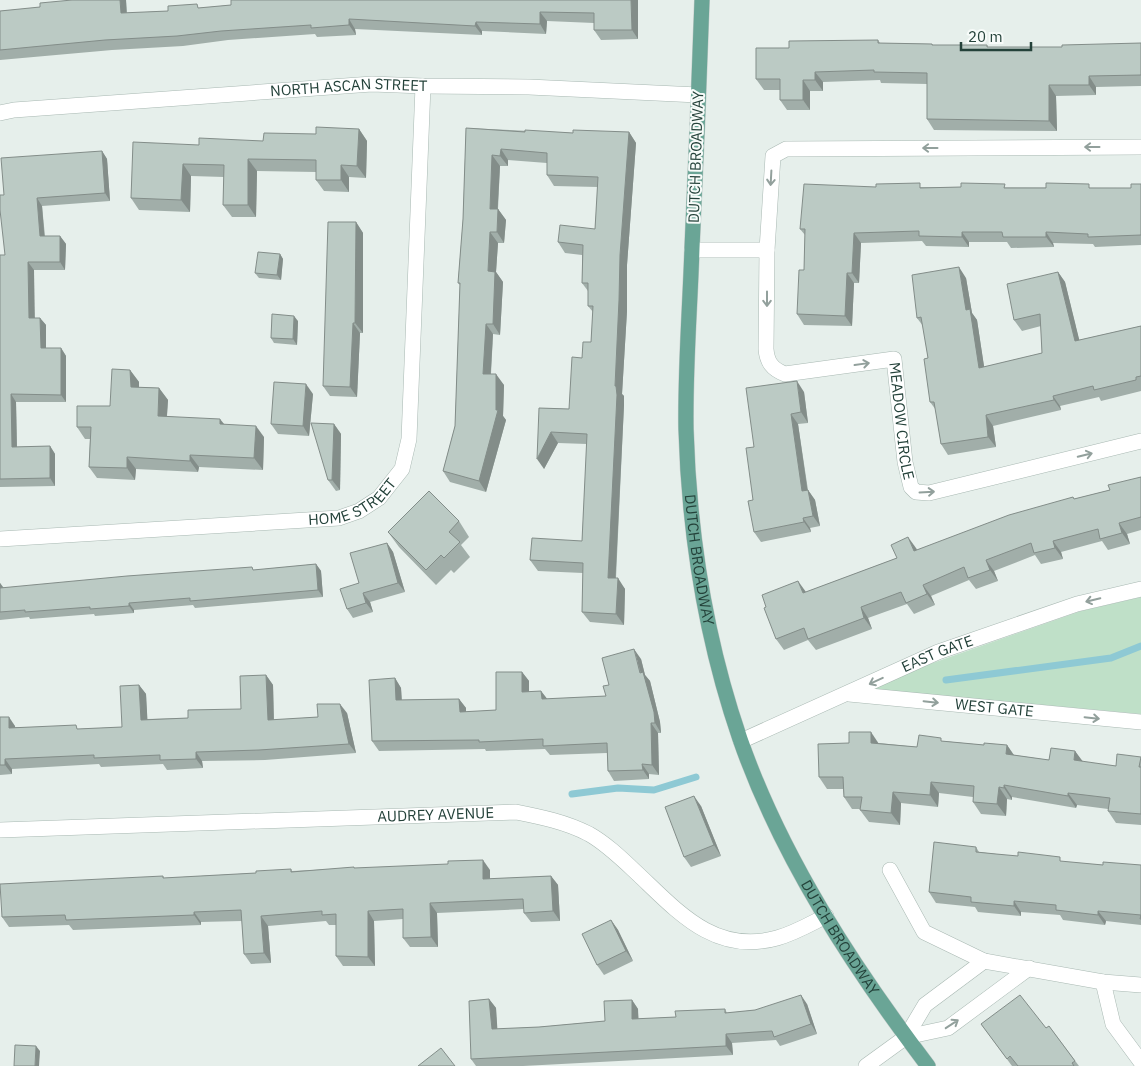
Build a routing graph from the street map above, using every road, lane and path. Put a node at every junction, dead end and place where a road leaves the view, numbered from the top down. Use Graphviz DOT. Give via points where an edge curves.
graph roads {
  1 [pos="702,0"];
  2 [pos="423,86"];
  3 [pos="698,95"];
  4 [pos="0,113"];
  5 [pos="1141,147"];
  6 [pos="692,250"];
  7 [pos="767,250"];
  8 [pos="1141,441"];
  9 [pos="0,539"];
  10 [pos="1141,589"];
  11 [pos="847,694"];
  12 [pos="1141,722"];
  13 [pos="741,741"];
  14 [pos="0,830"];
  15 [pos="890,870"];
  16 [pos="826,916"];
  17 [pos="984,961"];
  18 [pos="1029,968"];
  19 [pos="1102,982"];
  20 [pos="1141,985"];
  21 [pos="906,1037"];
  22 [pos="1141,1062"];
  23 [pos="866,1066"];
  24 [pos="928,1066"];
  1 -- 3 [label="main road, DUTCH BROADWAY"];
  2 -- 3 [label="street, NORTH ASCAN STREET"];
  2 -- 4 [label="street, NORTH ASCAN STREET" via="362,85"];
  2 -- 9 [label="street, HOME STREET" via="409,439 402,469 379,498 359,511 339,518"];
  3 -- 6 [label="main road, DUTCH BROADWAY"];
  5 -- 7 [label="street, MEADOW CIRCLE, one-way" via="786,149 773,156"];
  6 -- 7 [label="street"];
  6 -- 13 [label="main road, DUTCH BROADWAY" via="686,426 689,492 698,566 711,633"];
  7 -- 8 [label="street, MEADOW CIRCLE, one-way" via="766,349 774,370 784,374 894,359 905,462 911,487 916,492 929,493"];
  10 -- 11 [label="street, EAST GATE, one-way" via="1077,604 938,652"];
  11 -- 12 [label="street, WEST GATE, one-way"];
  11 -- 13 [label="street, EAST GATE"];
  13 -- 16 [label="main road, DUTCH BROADWAY" via="787,848"];
  14 -- 16 [label="street, AUDREY AVENUE" via="516,812 553,819 590,835 624,861 683,916 720,937 757,941 775,939"];
  15 -- 17 [label="street" via="924,932"];
  16 -- 21 [label="main road, DUTCH BROADWAY"];
  17 -- 18 [label="street"];
  17 -- 21 [label="street" via="925,1004"];
  18 -- 19 [label="street"];
  21 -- 18 [label="street, one-way" via="948,1028"];
  19 -- 20 [label="street"];
  19 -- 22 [label="street" via="1112,1024"];
  21 -- 23 [label="street"];
  21 -- 24 [label="main road, DUTCH BROADWAY"];
}
